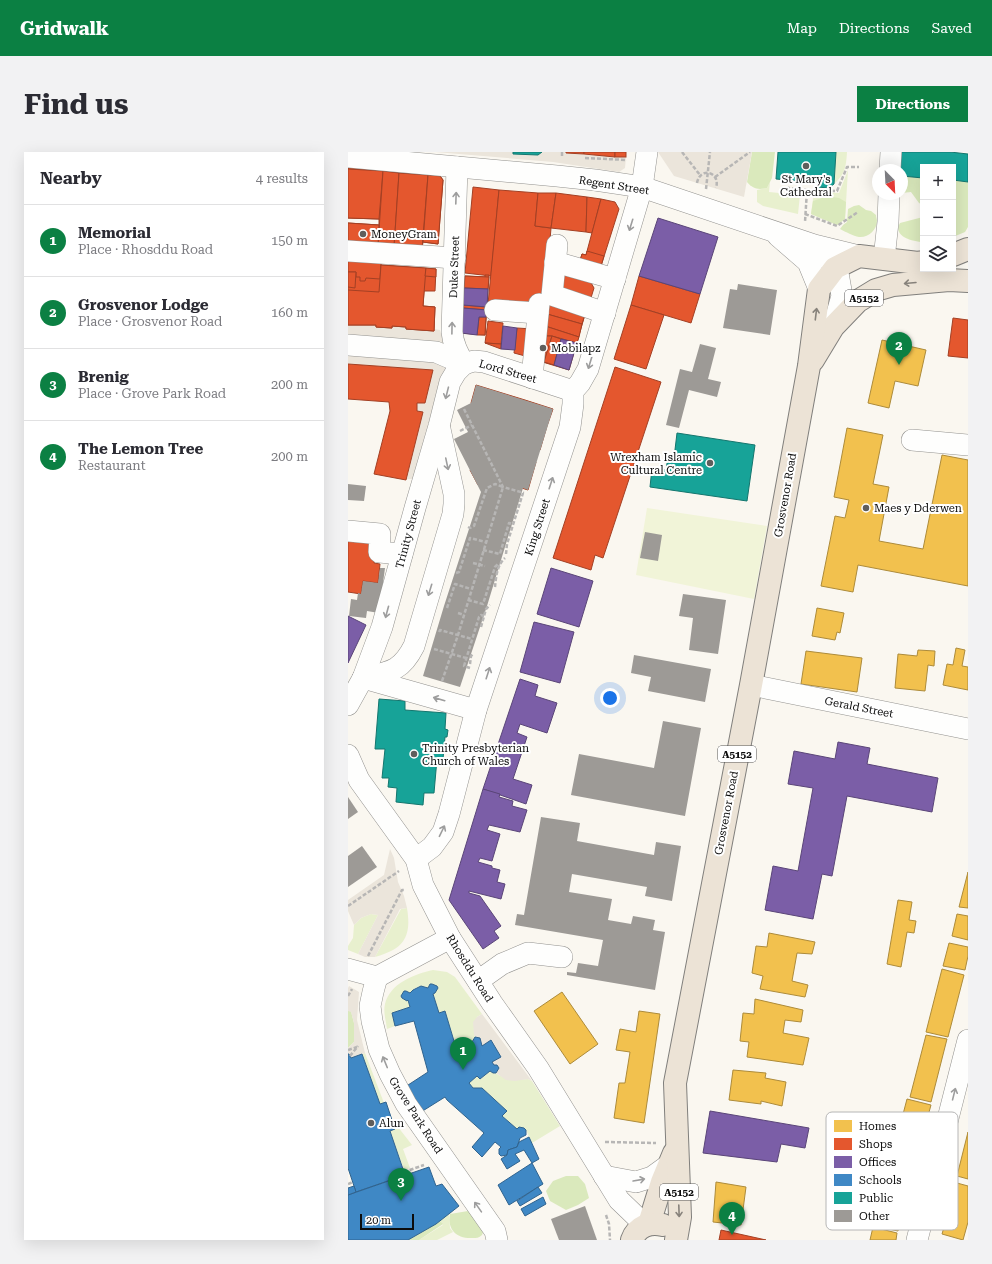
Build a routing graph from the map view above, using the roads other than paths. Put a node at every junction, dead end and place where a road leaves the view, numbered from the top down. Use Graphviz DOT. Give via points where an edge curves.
graph roads {
  1 [pos="891,152"];
  2 [pos="348,157"];
  3 [pos="646,157"];
  4 [pos="890,164"];
  5 [pos="457,167"];
  6 [pos="642,187"];
  7 [pos="889,200"];
  8 [pos="770,230"];
  9 [pos="809,243"];
  10 [pos="968,249"];
  11 [pos="348,251"];
  12 [pos="956,254"];
  13 [pos="860,256"];
  14 [pos="454,258"];
  15 [pos="884,259"];
  16 [pos="920,265"];
  17 [pos="835,268"];
  18 [pos="940,272"];
  19 [pos="615,279"];
  20 [pos="959,280"];
  21 [pos="819,289"];
  22 [pos="495,310"];
  23 [pos="605,313"];
  24 [pos="833,327"];
  25 [pos="348,345"];
  26 [pos="464,364"];
  27 [pos="809,366"];
  28 [pos="532,378"];
  29 [pos="573,391"];
  30 [pos="439,426"];
  31 [pos="912,440"];
  32 [pos="968,445"];
  33 [pos="348,531"];
  34 [pos="402,554"];
  35 [pos="363,678"];
  36 [pos="750,685"];
  37 [pos="348,705"];
  38 [pos="476,710"];
  39 [pos="968,729"];
  40 [pos="348,755"];
  41 [pos="416,859"];
  42 [pos="450,938"];
  43 [pos="562,957"];
  44 [pos="362,973"];
  45 [pos="478,981"];
  46 [pos="968,1040"];
  47 [pos="950,1112"];
  48 [pos="673,1154"];
  49 [pos="604,1176"];
  50 [pos="920,1230"];
  51 [pos="639,1232"];
  52 [pos="497,1240"];
  53 [pos="676,1240"];
  54 [pos="917,1240"];
  1 -- 4 [label="street"];
  2 -- 5 [label="street, Regent Street"];
  3 -- 6 [label="street"];
  5 -- 6 [label="street, Regent Street"];
  14 -- 5 [label="street, Duke Street, one-way"];
  6 -- 8 [label="street, Regent Street"];
  6 -- 19 [label="street, one-way"];
  7 -- 15 [label="street"];
  8 -- 9 [label="street, Regent Street"];
  8 -- 21 [label="street, Grosvenor Road" via="808,262"];
  9 -- 13 [label="street, Regent Street"];
  9 -- 17 [label="street, Grosvenor Road" via="828,258"];
  10 -- 12 [label="main road"];
  11 -- 14 [label="street"];
  13 -- 15 [label="main road, Regent Street"];
  13 -- 17 [label="main road, Grosvenor Road / A5152"];
  26 -- 14 [label="street, Duke Street, one-way" via="453,340"];
  15 -- 16 [label="main road, Regent Street"];
  17 -- 21 [label="main road, Grosvenor Road / A5152"];
  17 -- 24 [label="street, Grosvenor Road" via="842,296"];
  18 -- 20 [label="main road"];
  19 -- 23 [label="street"];
  19 -- 23 [label="street" via="556,254 552,295"];
  20 -- 24 [label="main road, Grosvenor Road / A5152, one-way" via="893,285 876,290 858,301"];
  27 -- 21 [label="main road, Grosvenor Road / A5152, one-way"];
  22 -- 28 [label="street" via="539,308"];
  23 -- 29 [label="street, one-way" via="588,369"];
  24 -- 27 [label="main road, Grosvenor Road / A5152"];
  25 -- 26 [label="street, Lord Street" via="436,352"];
  26 -- 28 [label="street, Lord Street" via="484,362"];
  26 -- 30 [label="street, Trinity Street, one-way" via="450,382"];
  27 -- 36 [label="main road, Grosvenor Road / A5152"];
  28 -- 29 [label="street, Lord Street"];
  38 -- 29 [label="street, King Street, one-way" via="570,427"];
  30 -- 34 [label="street, Trinity Street"];
  30 -- 35 [label="street, one-way" via="454,494 453,514 414,646 403,663 395,669"];
  31 -- 32 [label="street"];
  33 -- 34 [label="street" via="380,534 379,552"];
  34 -- 35 [label="street, Trinity Street, one-way" via="382,627"];
  35 -- 37 [label="street, Trinity Street"];
  38 -- 35 [label="street, one-way"];
  36 -- 39 [label="street, Gerald Street"];
  36 -- 48 [label="main road, Grosvenor Road / A5152" via="675,1083"];
  41 -- 38 [label="street, King Street, one-way" via="432,847 443,832"];
  40 -- 41 [label="street, Rhosddu Road" via="359,780"];
  41 -- 42 [label="street, Rhosddu Road" via="423,885"];
  42 -- 44 [label="street"];
  42 -- 45 [label="street, Rhosddu Road"];
  43 -- 45 [label="street" via="528,953 502,964"];
  52 -- 44 [label="street, Grove Park Road, one-way" via="495,1231 406,1104 390,1074 379,1049 372,1021 370,1006 373,992"];
  45 -- 49 [label="street, Rhosddu Road" via="538,1068"];
  47 -- 46 [label="street, one-way"];
  49 -- 48 [label="street, one-way" via="636,1182 652,1177"];
  48 -- 51 [label="main road, Grosvenor Road / A5152"];
  48 -- 53 [label="main road, Grosvenor Road / A5152, one-way" via="680,1217"];
  49 -- 51 [label="street, Rhosddu Road"];
  54 -- 50 [label="street, one-way"];
  51 -- 53 [label="main road" via="663,1225 670,1229"];
}
